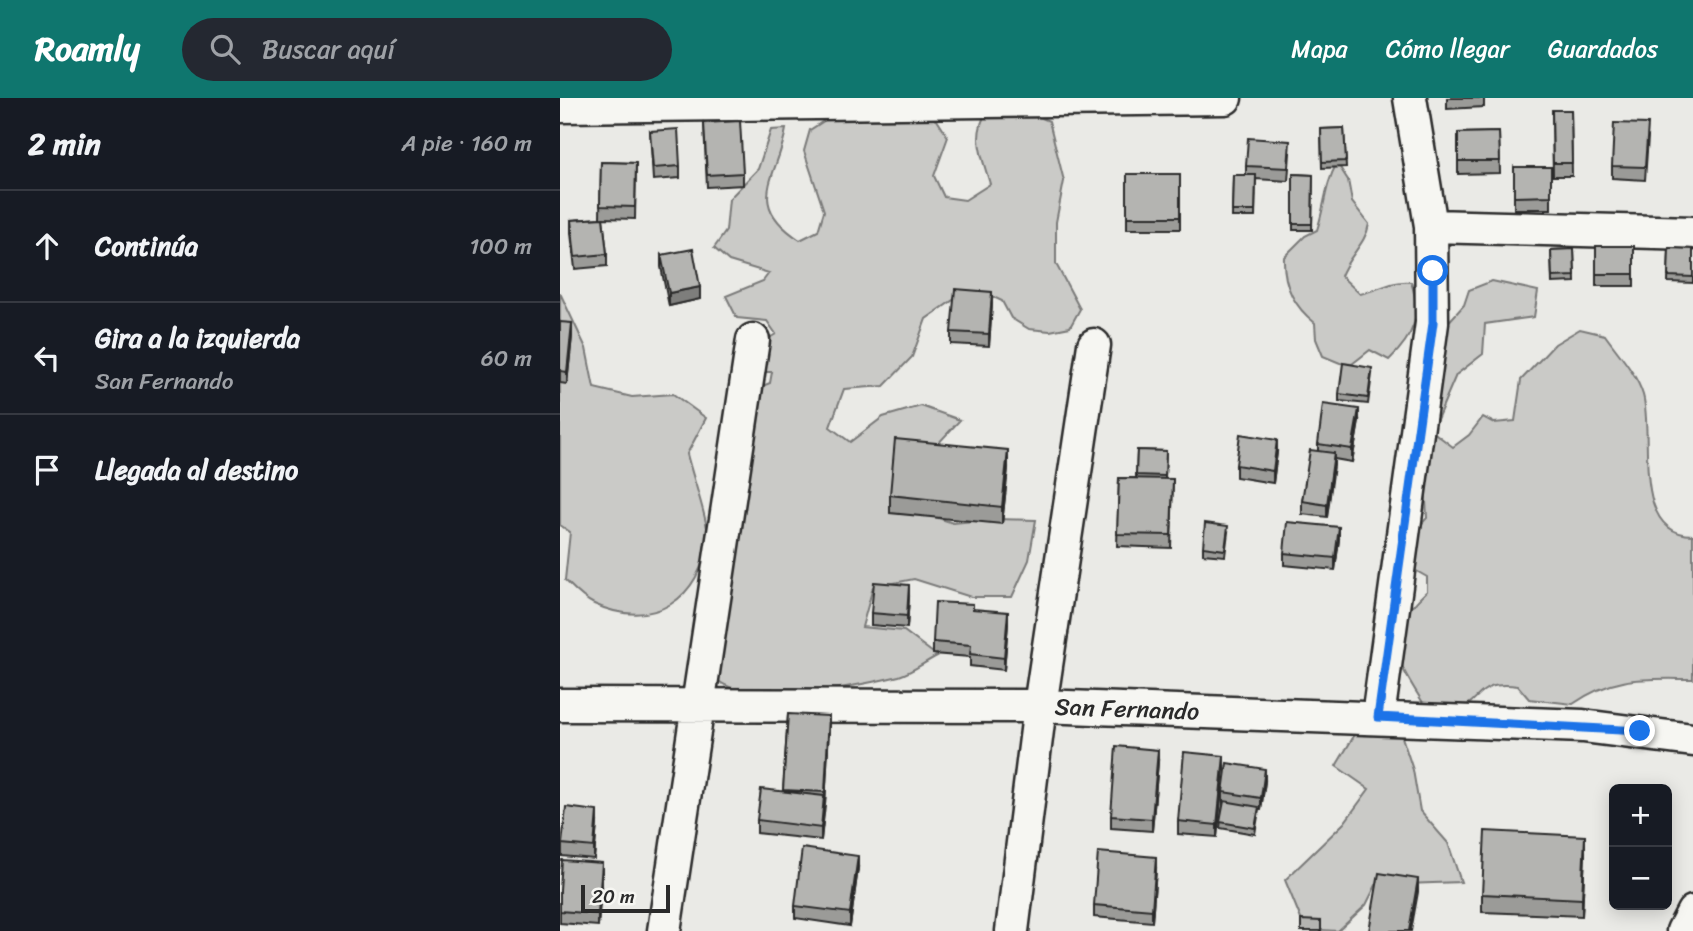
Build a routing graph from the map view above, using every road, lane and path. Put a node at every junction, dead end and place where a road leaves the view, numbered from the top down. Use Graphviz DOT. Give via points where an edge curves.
graph roads {
  1 [pos="1226,98"];
  2 [pos="1410,98"];
  3 [pos="594,102"];
  4 [pos="560,106"];
  5 [pos="1431,226"];
  6 [pos="1693,233"];
  7 [pos="753,340"];
  8 [pos="1094,345"];
  9 [pos="560,705"];
  10 [pos="697,706"];
  11 [pos="1040,706"];
  12 [pos="1378,717"];
  13 [pos="1693,740"];
  14 [pos="1693,912"];
  15 [pos="664,931"];
  16 [pos="1012,931"];
  17 [pos="1683,931"];
  1 -- 3 [label="street"];
  2 -- 5 [label="street"];
  3 -- 4 [label="street"];
  5 -- 6 [label="street"];
  5 -- 12 [label="street" via="1433,323"];
  7 -- 10 [label="street"];
  8 -- 11 [label="street"];
  9 -- 10 [label="street, San Fernando"];
  10 -- 11 [label="street, San Fernando"];
  10 -- 15 [label="street"];
  11 -- 12 [label="street, San Fernando"];
  11 -- 16 [label="street"];
  12 -- 13 [label="street, San Fernando" via="1583,726"];
  14 -- 17 [label="street"];
}
